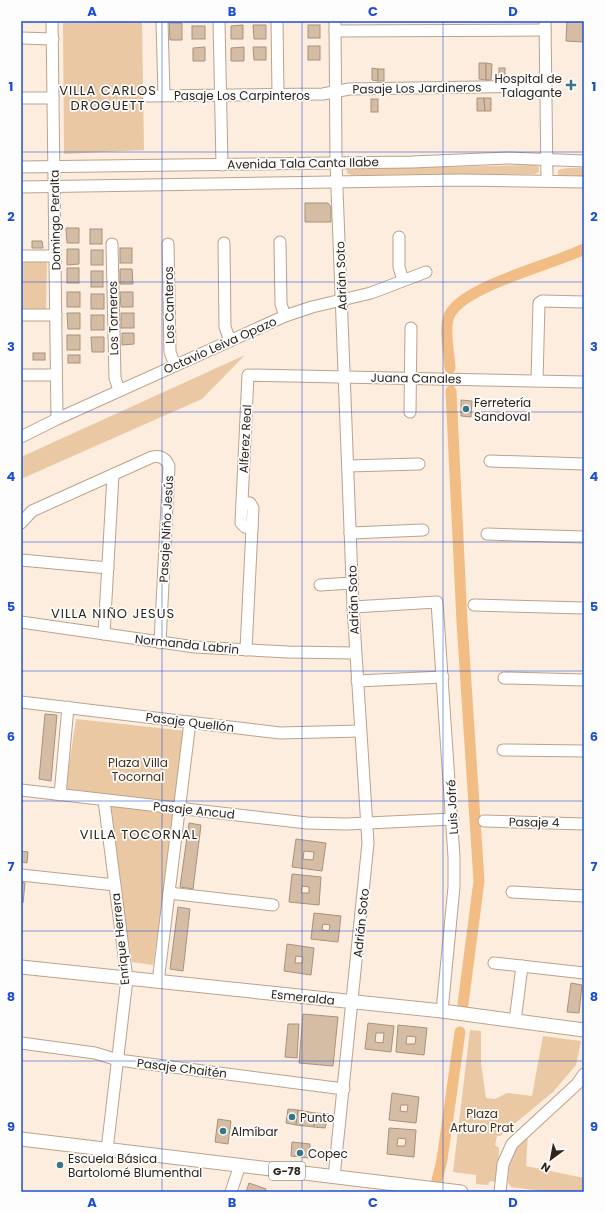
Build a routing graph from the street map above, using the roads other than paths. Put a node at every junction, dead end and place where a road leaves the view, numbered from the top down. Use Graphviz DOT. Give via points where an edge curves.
graph roads {
  1 [pos="52,21"];
  2 [pos="162,21"];
  3 [pos="219,21"];
  4 [pos="277,21"];
  5 [pos="545,25"];
  6 [pos="335,26"];
  7 [pos="21,38"];
  8 [pos="53,38"];
  9 [pos="546,86"];
  10 [pos="336,92"];
  11 [pos="278,94"];
  12 [pos="164,95"];
  13 [pos="220,95"];
  14 [pos="148,96"];
  15 [pos="21,98"];
  16 [pos="53,98"];
  17 [pos="547,160"];
  18 [pos="584,161"];
  19 [pos="336,163"];
  20 [pos="222,165"];
  21 [pos="54,166"];
  22 [pos="21,167"];
  23 [pos="547,180"];
  24 [pos="337,182"];
  25 [pos="584,182"];
  26 [pos="21,187"];
  27 [pos="54,187"];
  28 [pos="399,237"];
  29 [pos="280,242"];
  30 [pos="224,243"];
  31 [pos="112,244"];
  32 [pos="168,244"];
  33 [pos="21,256"];
  34 [pos="55,256"];
  35 [pos="426,272"];
  36 [pos="403,280"];
  37 [pos="342,300"];
  38 [pos="584,302"];
  39 [pos="21,315"];
  40 [pos="56,315"];
  41 [pos="285,316"];
  42 [pos="411,328"];
  43 [pos="230,341"];
  44 [pos="175,365"];
  45 [pos="21,375"];
  46 [pos="56,375"];
  47 [pos="248,375"];
  48 [pos="345,377"];
  49 [pos="410,378"];
  50 [pos="537,382"];
  51 [pos="584,382"];
  52 [pos="119,390"];
  53 [pos="410,412"];
  54 [pos="57,419"];
  55 [pos="21,437"];
  56 [pos="490,461"];
  57 [pos="419,464"];
  58 [pos="584,464"];
  59 [pos="348,466"];
  60 [pos="113,475"];
  61 [pos="21,523"];
  62 [pos="423,530"];
  63 [pos="350,533"];
  64 [pos="487,534"];
  65 [pos="584,537"];
  66 [pos="21,560"];
  67 [pos="108,568"];
  68 [pos="352,583"];
  69 [pos="320,585"];
  70 [pos="474,605"];
  71 [pos="353,607"];
  72 [pos="584,608"];
  73 [pos="21,622"];
  74 [pos="104,634"];
  75 [pos="160,643"];
  76 [pos="246,650"];
  77 [pos="355,653"];
  78 [pos="443,676"];
  79 [pos="504,678"];
  80 [pos="584,680"];
  81 [pos="357,681"];
  82 [pos="21,702"];
  83 [pos="68,707"];
  84 [pos="190,722"];
  85 [pos="360,731"];
  86 [pos="503,750"];
  87 [pos="584,751"];
  88 [pos="21,790"];
  89 [pos="60,795"];
  90 [pos="104,800"];
  91 [pos="180,808"];
  92 [pos="453,820"];
  93 [pos="484,821"];
  94 [pos="366,824"];
  95 [pos="584,824"];
  96 [pos="21,875"];
  97 [pos="115,885"];
  98 [pos="512,892"];
  99 [pos="169,893"];
  100 [pos="584,896"];
  101 [pos="273,905"];
  102 [pos="494,963"];
  103 [pos="522,966"];
  104 [pos="21,967"];
  105 [pos="584,974"];
  106 [pos="127,979"];
  107 [pos="158,982"];
  108 [pos="353,1003"];
  109 [pos="442,1011"];
  110 [pos="515,1021"];
  111 [pos="584,1030"];
  112 [pos="21,1043"];
  113 [pos="118,1060"];
  114 [pos="584,1074"];
  115 [pos="344,1089"];
  116 [pos="21,1139"];
  117 [pos="107,1150"];
  118 [pos="240,1165"];
  119 [pos="334,1178"];
  120 [pos="230,1192"];
  121 [pos="461,1192"];
  122 [pos="500,1192"];
  1 -- 8 [label="street, Domingo Peralta"];
  2 -- 12 [label="street"];
  3 -- 13 [label="street"];
  4 -- 11 [label="street"];
  5 -- 6 [label="street"];
  5 -- 9 [label="street"];
  6 -- 10 [label="street, Adrián Soto"];
  7 -- 8 [label="street"];
  8 -- 16 [label="street, Domingo Peralta"];
  9 -- 10 [label="street, Pasaje Los Jardineros" via="349,89"];
  9 -- 17 [label="street"];
  10 -- 11 [label="street, Pasaje Los Carpinteros"];
  10 -- 19 [label="street, Adrián Soto"];
  11 -- 13 [label="street, Pasaje Los Carpinteros"];
  12 -- 13 [label="street, Pasaje Los Carpinteros"];
  12 -- 14 [label="street, Pasaje Los Carpinteros"];
  13 -- 20 [label="street"];
  15 -- 16 [label="street"];
  16 -- 21 [label="street, Domingo Peralta"];
  17 -- 18 [label="street, Avenida Tala Canta Ilabe"];
  17 -- 19 [label="street, Avenida Tala Canta Ilabe" via="508,158"];
  17 -- 23 [label="street"];
  19 -- 20 [label="street, Avenida Tala Canta Ilabe"];
  19 -- 24 [label="street, Adrián Soto"];
  20 -- 21 [label="street, Avenida Tala Canta Ilabe"];
  21 -- 22 [label="street, Avenida Tala Canta Ilabe"];
  21 -- 27 [label="street, Domingo Peralta"];
  23 -- 24 [label="street, Avenida Tala Canta Ilabe"];
  23 -- 25 [label="street, Avenida Tala Canta Ilabe"];
  24 -- 27 [label="street, Avenida Tala Canta Ilabe"];
  24 -- 37 [label="street, Adrián Soto"];
  26 -- 27 [label="street, Avenida Tala Canta Ilabe"];
  27 -- 34 [label="street, Domingo Peralta"];
  28 -- 36 [label="street" via="399,267"];
  29 -- 41 [label="street" via="281,304"];
  30 -- 43 [label="street" via="225,327"];
  31 -- 52 [label="street, Los Torneros" via="115,378"];
  32 -- 44 [label="street, Los Canteros" via="170,352"];
  33 -- 34 [label="street"];
  34 -- 40 [label="street, Domingo Peralta"];
  35 -- 36 [label="street, Octavio Leiva Opazo"];
  36 -- 37 [label="street, Octavio Leiva Opazo" via="370,293"];
  37 -- 41 [label="street, Octavio Leiva Opazo"];
  37 -- 48 [label="street, Adrián Soto"];
  38 -- 50 [label="street" via="539,303"];
  39 -- 40 [label="street"];
  40 -- 46 [label="street, Domingo Peralta"];
  41 -- 43 [label="street, Octavio Leiva Opazo"];
  42 -- 49 [label="street"];
  43 -- 44 [label="street, Octavio Leiva Opazo"];
  44 -- 52 [label="street, Octavio Leiva Opazo"];
  45 -- 46 [label="street"];
  46 -- 54 [label="street, Domingo Peralta"];
  47 -- 48 [label="street, Juana Canales"];
  47 -- 76 [label="street, Alferez Real" via="242,525 252,528"];
  48 -- 49 [label="street, Juana Canales"];
  48 -- 59 [label="street, Adrián Soto"];
  49 -- 50 [label="street, Juana Canales"];
  49 -- 53 [label="street"];
  50 -- 51 [label="street, Juana Canales"];
  52 -- 54 [label="street, Octavio Leiva Opazo"];
  54 -- 55 [label="street, Octavio Leiva Opazo"];
  56 -- 58 [label="street"];
  57 -- 59 [label="street"];
  59 -- 63 [label="street, Adrián Soto"];
  60 -- 61 [label="street, Pasaje Niño Jesús" via="32,511"];
  60 -- 67 [label="street"];
  60 -- 75 [label="street, Pasaje Niño Jesús" via="156,456 165,459 169,466"];
  62 -- 63 [label="street"];
  63 -- 68 [label="street, Adrián Soto"];
  64 -- 65 [label="street"];
  66 -- 67 [label="street"];
  67 -- 74 [label="street"];
  68 -- 69 [label="street"];
  68 -- 71 [label="street, Adrián Soto"];
  70 -- 72 [label="street"];
  71 -- 77 [label="street, Adrián Soto"];
  71 -- 78 [label="street, Luis Jofré" via="437,602"];
  73 -- 74 [label="street, Normanda Labrin"];
  74 -- 75 [label="street, Normanda Labrin"];
  75 -- 76 [label="street, Normanda Labrin"];
  76 -- 77 [label="street, Normanda Labrin"];
  77 -- 81 [label="street, Adrián Soto"];
  78 -- 81 [label="street"];
  78 -- 92 [label="street, Luis Jofré"];
  79 -- 80 [label="street"];
  81 -- 85 [label="street, Adrián Soto"];
  82 -- 83 [label="street, Pasaje Quellón"];
  83 -- 84 [label="street, Pasaje Quellón"];
  83 -- 89 [label="street"];
  84 -- 85 [label="street, Pasaje Quellón" via="280,733"];
  84 -- 91 [label="street"];
  85 -- 94 [label="street, Adrián Soto"];
  86 -- 87 [label="street"];
  88 -- 89 [label="street, Pasaje Ancud"];
  89 -- 90 [label="street, Pasaje Ancud"];
  90 -- 91 [label="street, Pasaje Ancud"];
  90 -- 97 [label="street, Enrique Herrera"];
  91 -- 94 [label="street, Pasaje Ancud" via="307,823"];
  91 -- 99 [label="street"];
  92 -- 94 [label="street, Pasaje Ancud"];
  92 -- 109 [label="street, Luis Jofré" via="454,887"];
  93 -- 95 [label="street, Pasaje 4"];
  94 -- 108 [label="street, Adrián Soto" via="366,868"];
  96 -- 97 [label="street"];
  97 -- 106 [label="street, Enrique Herrera"];
  98 -- 100 [label="street"];
  99 -- 101 [label="street"];
  99 -- 107 [label="street"];
  102 -- 103 [label="street"];
  103 -- 105 [label="street"];
  103 -- 110 [label="street"];
  104 -- 106 [label="main road, Esmeralda"];
  106 -- 107 [label="main road, Esmeralda"];
  106 -- 113 [label="street, Enrique Herrera"];
  107 -- 108 [label="main road, Esmeralda"];
  108 -- 109 [label="main road, Esmeralda"];
  108 -- 115 [label="street, Adrián Soto"];
  109 -- 110 [label="main road, Esmeralda"];
  110 -- 111 [label="main road, Esmeralda"];
  112 -- 113 [label="street, Pasaje Chaitén" via="95,1053"];
  113 -- 115 [label="street, Pasaje Chaitén"];
  113 -- 117 [label="street, Enrique Herrera"];
  114 -- 122 [label="street" via="577,1084 512,1144 503,1164"];
  115 -- 119 [label="street, Adrián Soto"];
  116 -- 117 [label="main road, G-78"];
  117 -- 118 [label="main road, G-78"];
  118 -- 119 [label="main road, G-78"];
  118 -- 120 [label="street"];
  119 -- 121 [label="main road, G-78"];
}
